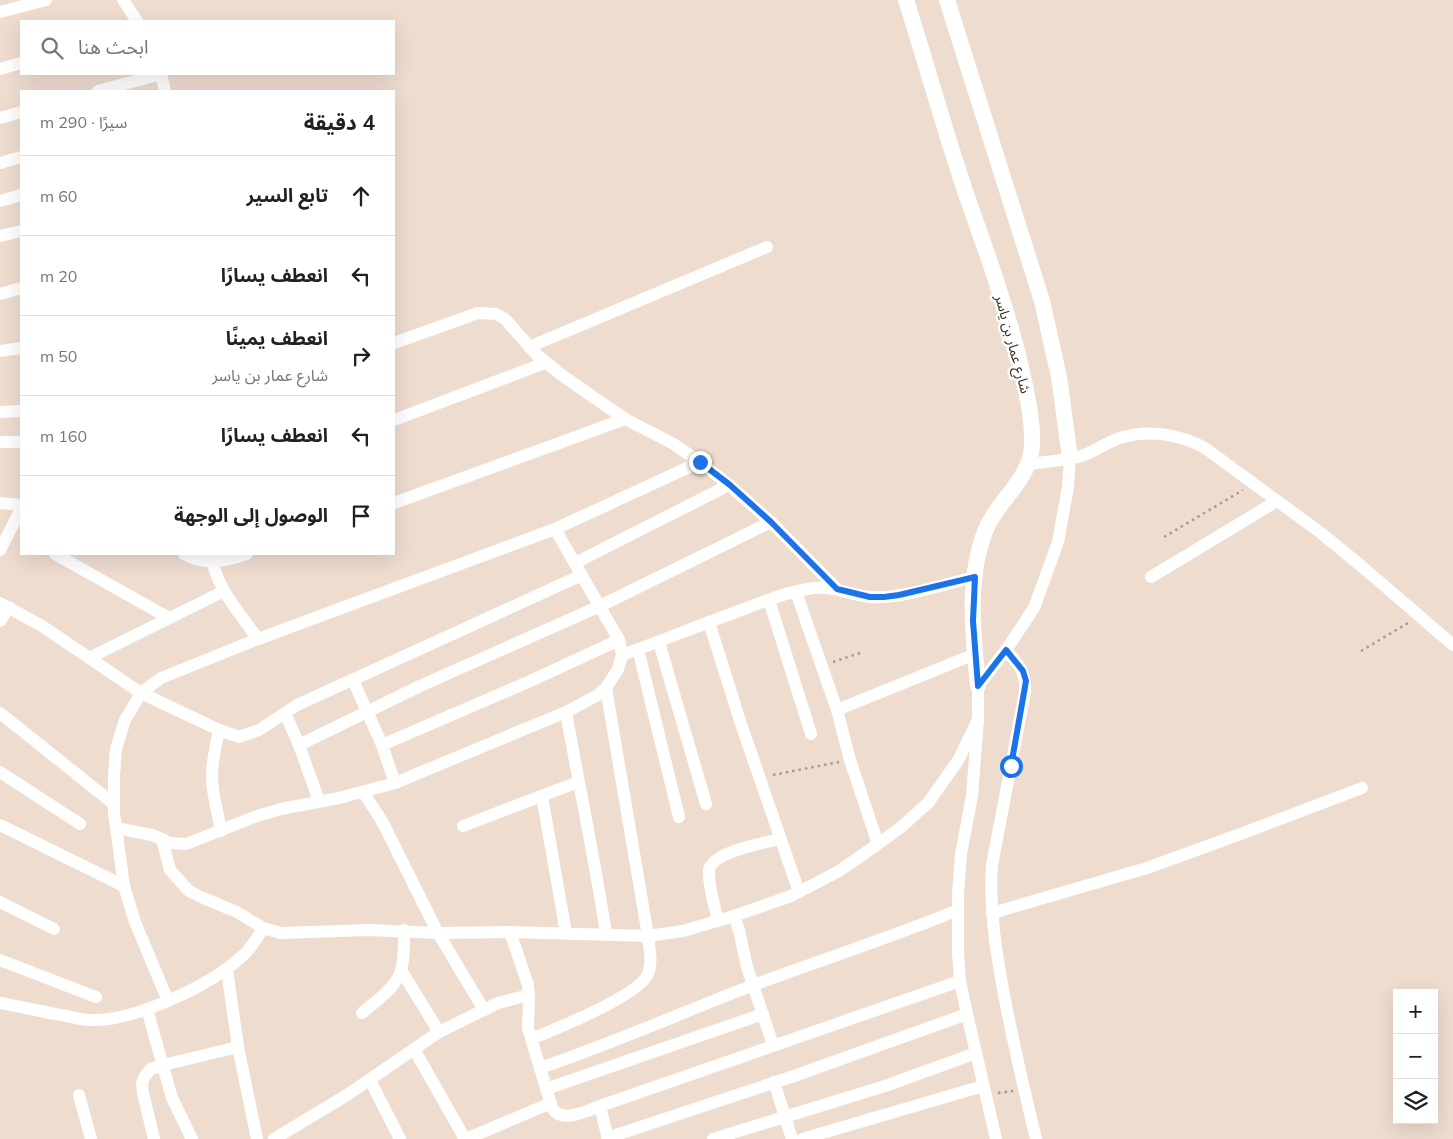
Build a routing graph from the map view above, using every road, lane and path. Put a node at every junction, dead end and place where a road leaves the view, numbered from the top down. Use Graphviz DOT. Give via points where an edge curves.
graph roads {
  1 [pos="46,0"];
  2 [pos="123,0"];
  3 [pos="906,0"];
  4 [pos="947,0"];
  5 [pos="0,12"];
  6 [pos="136,20"];
  7 [pos="20,63"];
  8 [pos="0,69"];
  9 [pos="157,75"];
  10 [pos="161,75"];
  11 [pos="102,90"];
  12 [pos="165,90"];
  13 [pos="20,112"];
  14 [pos="0,118"];
  15 [pos="20,157"];
  16 [pos="0,163"];
  17 [pos="20,196"];
  18 [pos="0,201"];
  19 [pos="20,230"];
  20 [pos="0,236"];
  21 [pos="767,247"];
  22 [pos="20,288"];
  23 [pos="0,294"];
  24 [pos="395,343"];
  25 [pos="529,347"];
  26 [pos="20,348"];
  27 [pos="0,351"];
  28 [pos="545,363"];
  29 [pos="20,411"];
  30 [pos="0,412"];
  31 [pos="625,419"];
  32 [pos="395,420"];
  33 [pos="0,442"];
  34 [pos="20,442"];
  35 [pos="1067,459"];
  36 [pos="700,462"];
  37 [pos="1036,463"];
  38 [pos="1254,484"];
  39 [pos="730,485"];
  40 [pos="1277,502"];
  41 [pos="0,503"];
  42 [pos="395,503"];
  43 [pos="20,507"];
  44 [pos="20,512"];
  45 [pos="771,522"];
  46 [pos="556,529"];
  47 [pos="16,531"];
  48 [pos="1164,537"];
  49 [pos="0,550"];
  50 [pos="57,555"];
  51 [pos="187,555"];
  52 [pos="238,555"];
  53 [pos="212,558"];
  54 [pos="575,563"];
  55 [pos="582,574"];
  56 [pos="975,577"];
  57 [pos="1152,577"];
  58 [pos="837,589"];
  59 [pos="224,591"];
  60 [pos="796,592"];
  61 [pos="769,600"];
  62 [pos="4,605"];
  63 [pos="600,606"];
  64 [pos="1420,616"];
  65 [pos="170,618"];
  66 [pos="0,621"];
  67 [pos="708,622"];
  68 [pos="258,639"];
  69 [pos="618,640"];
  70 [pos="659,642"];
  71 [pos="1453,646"];
  72 [pos="638,649"];
  73 [pos="1006,650"];
  74 [pos="1361,650"];
  75 [pos="862,652"];
  76 [pos="975,654"];
  77 [pos="622,655"];
  78 [pos="89,658"];
  79 [pos="820,666"];
  80 [pos="353,680"];
  81 [pos="978,686"];
  82 [pos="606,688"];
  83 [pos="141,693"];
  84 [pos="837,710"];
  85 [pos="368,711"];
  86 [pos="566,712"];
  87 [pos="0,713"];
  88 [pos="285,713"];
  89 [pos="978,719"];
  90 [pos="219,730"];
  91 [pos="811,734"];
  92 [pos="382,745"];
  93 [pos="299,746"];
  94 [pos="850,760"];
  95 [pos="0,772"];
  96 [pos="759,778"];
  97 [pos="578,782"];
  98 [pos="395,783"];
  99 [pos="1362,788"];
  100 [pos="364,792"];
  101 [pos="542,796"];
  102 [pos="319,801"];
  103 [pos="114,804"];
  104 [pos="706,804"];
  105 [pos="680,817"];
  106 [pos="80,824"];
  107 [pos="0,825"];
  108 [pos="463,826"];
  109 [pos="116,828"];
  110 [pos="222,831"];
  111 [pos="162,839"];
  112 [pos="780,839"];
  113 [pos="878,844"];
  114 [pos="124,886"];
  115 [pos="798,892"];
  116 [pos="0,902"];
  117 [pos="958,910"];
  118 [pos="992,913"];
  119 [pos="734,916"];
  120 [pos="718,921"];
  121 [pos="54,928"];
  122 [pos="263,928"];
  123 [pos="404,930"];
  124 [pos="510,932"];
  125 [pos="438,933"];
  126 [pos="566,933"];
  127 [pos="606,934"];
  128 [pos="648,936"];
  129 [pos="0,960"];
  130 [pos="226,970"];
  131 [pos="401,970"];
  132 [pos="960,981"];
  133 [pos="753,986"];
  134 [pos="529,995"];
  135 [pos="96,997"];
  136 [pos="168,1001"];
  137 [pos="0,1003"];
  138 [pos="147,1009"];
  139 [pos="484,1010"];
  140 [pos="362,1012"];
  141 [pos="763,1014"];
  142 [pos="967,1014"];
  143 [pos="439,1032"];
  144 [pos="531,1039"];
  145 [pos="773,1045"];
  146 [pos="238,1047"];
  147 [pos="414,1049"];
  148 [pos="976,1053"];
  149 [pos="163,1065"];
  150 [pos="540,1068"];
  151 [pos="370,1080"];
  152 [pos="774,1082"];
  153 [pos="983,1086"];
  154 [pos="546,1089"];
  155 [pos="1019,1090"];
  156 [pos="996,1094"];
  157 [pos="79,1095"];
  158 [pos="551,1103"];
  159 [pos="600,1106"];
  160 [pos="786,1116"];
  161 [pos="91,1139"];
  162 [pos="154,1139"];
  163 [pos="192,1139"];
  164 [pos="257,1139"];
  165 [pos="274,1139"];
  166 [pos="400,1139"];
  167 [pos="466,1139"];
  168 [pos="607,1139"];
  169 [pos="713,1139"];
  170 [pos="792,1139"];
  171 [pos="802,1139"];
  172 [pos="995,1139"];
  173 [pos="1036,1139"];
  1 -- 5 [label="street"];
  2 -- 6 [label="street"];
  3 -- 37 [label="street, شارع عمار بن ياسر" via="962,183 1010,322 1026,387"];
  4 -- 35 [label="street" via="1042,301 1059,377"];
  7 -- 8 [label="street"];
  9 -- 11 [label="street"];
  10 -- 12 [label="street"];
  13 -- 14 [label="street"];
  15 -- 16 [label="street"];
  17 -- 18 [label="street"];
  19 -- 20 [label="street"];
  21 -- 25 [label="street"];
  22 -- 23 [label="street"];
  24 -- 25 [label="street" via="488,312 505,319"];
  25 -- 28 [label="street"];
  26 -- 27 [label="street"];
  28 -- 31 [label="street"];
  28 -- 32 [label="street"];
  29 -- 30 [label="street"];
  31 -- 36 [label="street" via="672,443"];
  31 -- 42 [label="street"];
  33 -- 34 [label="street"];
  35 -- 37 [label="street"];
  35 -- 38 [label="street" via="1120,438 1162,434 1186,439 1205,448"];
  35 -- 73 [label="street" via="1068,487 1058,542 1034,608"];
  36 -- 39 [label="street"];
  36 -- 46 [label="street"];
  37 -- 56 [label="street, شارع عمار بن ياسر" via="1020,479 986,528 977,555"];
  38 -- 40 [label="street"];
  38 -- 48 [label="path"];
  39 -- 45 [label="street"];
  39 -- 54 [label="street"];
  40 -- 57 [label="street"];
  40 -- 64 [label="street" via="1321,533"];
  41 -- 43 [label="street"];
  44 -- 47 [label="street"];
  45 -- 58 [label="street"];
  45 -- 63 [label="street"];
  46 -- 54 [label="street"];
  46 -- 68 [label="street"];
  47 -- 49 [label="street"];
  50 -- 65 [label="street"];
  51 -- 53 [label="street" via="202,561"];
  52 -- 53 [label="street"];
  53 -- 59 [label="street"];
  54 -- 55 [label="street"];
  55 -- 63 [label="street"];
  55 -- 80 [label="street"];
  56 -- 58 [label="street" via="884,597"];
  56 -- 76 [label="street, شارع عمار بن ياسر"];
  58 -- 60 [label="street" via="821,587"];
  59 -- 65 [label="street"];
  59 -- 68 [label="street"];
  60 -- 61 [label="street"];
  60 -- 79 [label="street"];
  61 -- 67 [label="street"];
  61 -- 91 [label="street"];
  62 -- 66 [label="street"];
  62 -- 78 [label="street"];
  63 -- 69 [label="street"];
  63 -- 85 [label="street"];
  64 -- 71 [label="street"];
  64 -- 74 [label="path"];
  65 -- 78 [label="street"];
  67 -- 70 [label="street"];
  67 -- 96 [label="street"];
  68 -- 83 [label="street" via="161,678"];
  69 -- 77 [label="street"];
  69 -- 92 [label="street"];
  70 -- 72 [label="street"];
  70 -- 104 [label="street"];
  72 -- 77 [label="street"];
  72 -- 105 [label="street"];
  73 -- 81 [label="street"];
  73 -- 118 [label="street" via="1023,671 1026,681 992,865"];
  75 -- 79 [label="path"];
  76 -- 81 [label="street, شارع عمار بن ياسر"];
  76 -- 84 [label="street"];
  77 -- 82 [label="street" via="618,669"];
  78 -- 83 [label="street"];
  79 -- 84 [label="street"];
  80 -- 85 [label="street"];
  80 -- 88 [label="street"];
  81 -- 89 [label="street"];
  82 -- 86 [label="street"];
  82 -- 128 [label="street"];
  83 -- 90 [label="street"];
  83 -- 103 [label="street" via="125,720 116,749"];
  84 -- 94 [label="street"];
  85 -- 92 [label="street"];
  85 -- 93 [label="street"];
  86 -- 97 [label="street"];
  86 -- 98 [label="street"];
  87 -- 103 [label="street"];
  88 -- 90 [label="street" via="260,730 239,737"];
  88 -- 93 [label="street"];
  89 -- 113 [label="street" via="959,759 928,802"];
  89 -- 117 [label="street" via="972,796 961,854"];
  90 -- 110 [label="street" via="212,777"];
  92 -- 98 [label="street"];
  93 -- 102 [label="street"];
  94 -- 96 [label="path"];
  94 -- 113 [label="street"];
  95 -- 106 [label="street"];
  96 -- 112 [label="street"];
  97 -- 101 [label="street"];
  97 -- 127 [label="street"];
  98 -- 100 [label="street"];
  99 -- 118 [label="street" via="1147,868"];
  100 -- 102 [label="street"];
  100 -- 125 [label="street"];
  101 -- 108 [label="street"];
  101 -- 126 [label="street"];
  102 -- 110 [label="street" via="265,814"];
  103 -- 109 [label="street"];
  107 -- 114 [label="street"];
  109 -- 111 [label="street"];
  109 -- 114 [label="street"];
  110 -- 111 [label="street" via="186,844 178,845"];
  111 -- 122 [label="street" via="170,870 189,891 237,912"];
  112 -- 115 [label="street"];
  112 -- 120 [label="street" via="726,854 711,864 708,870"];
  113 -- 115 [label="street" via="839,871"];
  114 -- 136 [label="street" via="135,922"];
  115 -- 119 [label="street"];
  116 -- 121 [label="street"];
  117 -- 132 [label="street"];
  117 -- 133 [label="street"];
  118 -- 173 [label="street" via="997,959"];
  119 -- 120 [label="street"];
  119 -- 133 [label="street"];
  120 -- 128 [label="street"];
  122 -- 123 [label="street" via="281,933"];
  122 -- 130 [label="street" via="242,957"];
  123 -- 125 [label="street"];
  123 -- 131 [label="street"];
  124 -- 125 [label="street"];
  124 -- 126 [label="street"];
  124 -- 134 [label="street"];
  125 -- 139 [label="street"];
  126 -- 127 [label="street"];
  127 -- 128 [label="street"];
  128 -- 144 [label="street" via="650,964 637,988"];
  129 -- 135 [label="street"];
  130 -- 136 [label="street"];
  130 -- 146 [label="street"];
  131 -- 140 [label="street" via="389,989"];
  131 -- 143 [label="street"];
  132 -- 142 [label="street"];
  132 -- 145 [label="street"];
  133 -- 141 [label="street"];
  133 -- 150 [label="street"];
  134 -- 139 [label="street"];
  134 -- 144 [label="street"];
  136 -- 138 [label="street"];
  137 -- 138 [label="street" via="90,1020"];
  138 -- 149 [label="street"];
  139 -- 143 [label="street"];
  141 -- 145 [label="street"];
  141 -- 154 [label="street"];
  142 -- 148 [label="street"];
  142 -- 152 [label="street"];
  143 -- 147 [label="street"];
  144 -- 150 [label="street"];
  145 -- 159 [label="street"];
  146 -- 149 [label="street"];
  146 -- 164 [label="street"];
  147 -- 151 [label="street"];
  147 -- 167 [label="street"];
  148 -- 153 [label="street"];
  148 -- 160 [label="street"];
  149 -- 162 [label="street" via="151,1069 142,1083"];
  149 -- 163 [label="street" via="172,1098"];
  150 -- 154 [label="street"];
  151 -- 165 [label="street"];
  151 -- 166 [label="street"];
  152 -- 160 [label="street"];
  152 -- 168 [label="street"];
  153 -- 171 [label="street"];
  153 -- 172 [label="street"];
  154 -- 158 [label="street"];
  155 -- 156 [label="path"];
  157 -- 161 [label="street"];
  158 -- 159 [label="street" via="555,1113 562,1116"];
  158 -- 167 [label="street"];
  159 -- 168 [label="street"];
  160 -- 169 [label="street"];
  160 -- 170 [label="street"];
}
